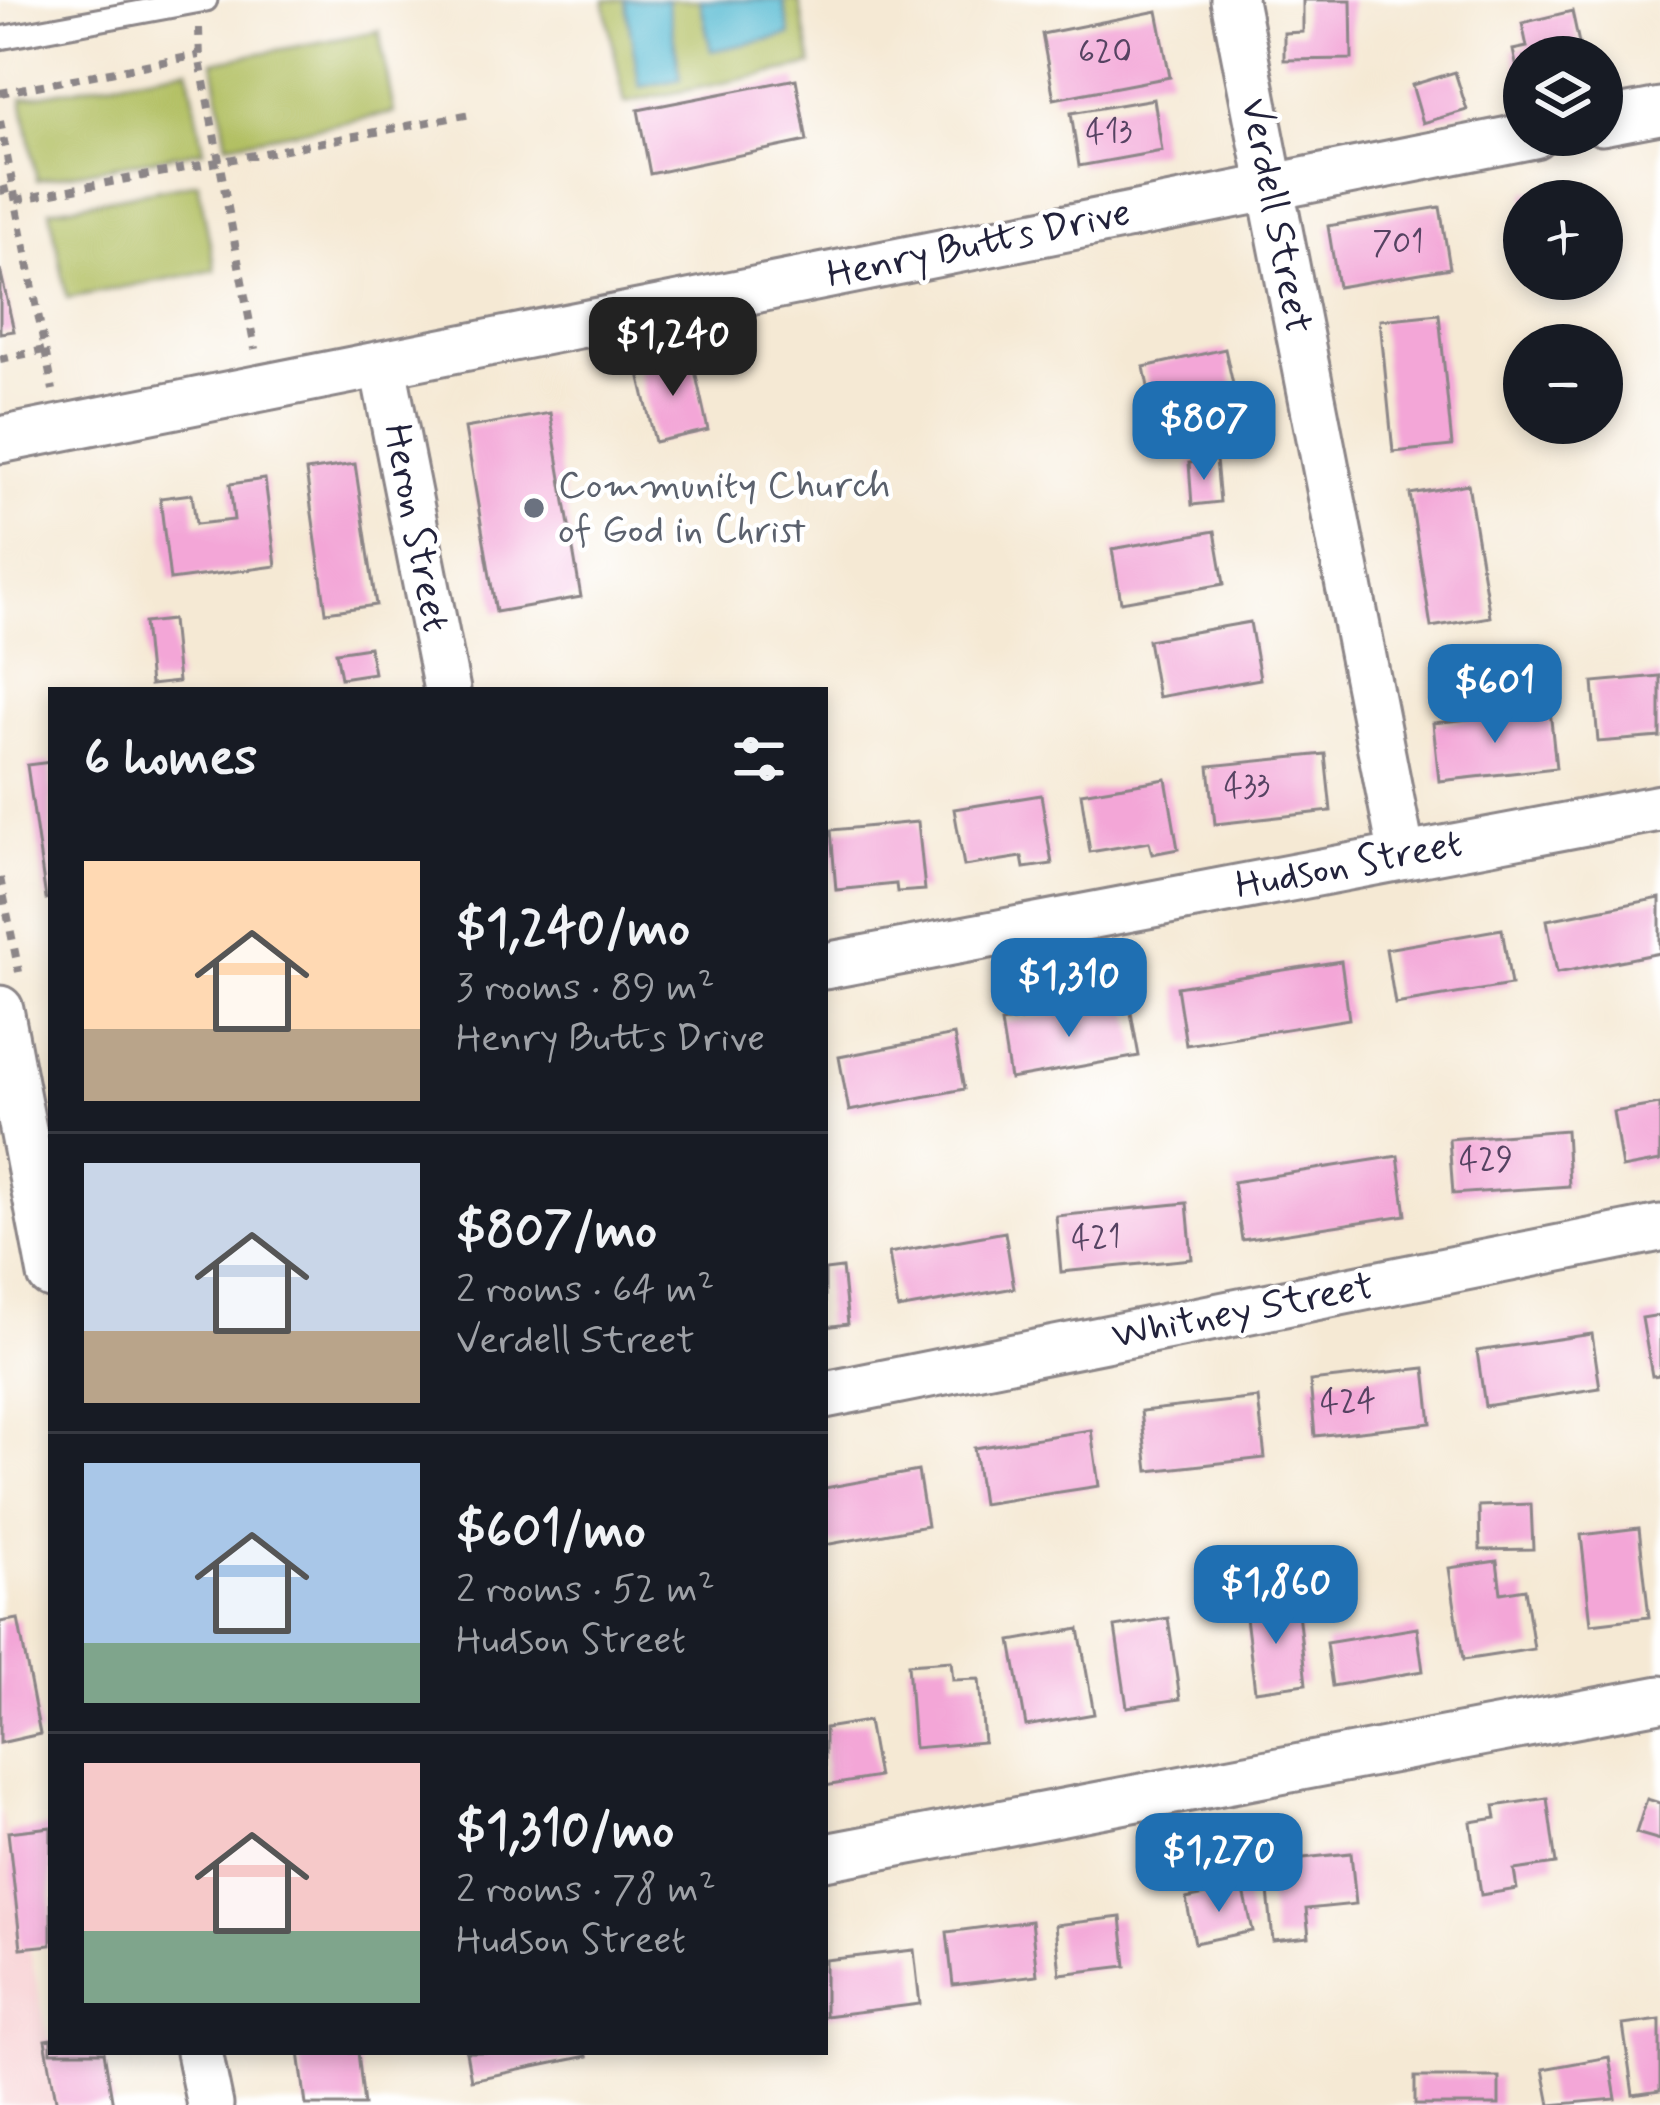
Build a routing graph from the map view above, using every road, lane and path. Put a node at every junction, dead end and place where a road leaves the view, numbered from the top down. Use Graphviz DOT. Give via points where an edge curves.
graph roads {
  1 [pos="1234,0"];
  2 [pos="202,11"];
  3 [pos="0,38"];
  4 [pos="199,55"];
  5 [pos="0,93"];
  6 [pos="1660,111"];
  7 [pos="471,113"];
  8 [pos="1623,118"];
  9 [pos="0,121"];
  10 [pos="1503,141"];
  11 [pos="3,154"];
  12 [pos="219,162"];
  13 [pos="1268,186"];
  14 [pos="14,188"];
  15 [pos="0,191"];
  16 [pos="16,200"];
  17 [pos="45,350"];
  18 [pos="256,356"];
  19 [pos="0,358"];
  20 [pos="383,367"];
  21 [pos="55,397"];
  22 [pos="0,440"];
  23 [pos="446,687"];
  24 [pos="1660,808"];
  25 [pos="1402,856"];
  26 [pos="828,965"];
  27 [pos="0,1010"];
  28 [pos="36,1116"];
  29 [pos="1660,1228"];
  30 [pos="48,1242"];
  31 [pos="828,1394"];
  32 [pos="1660,1699"];
  33 [pos="828,1856"];
  34 [pos="200,2055"];
  35 [pos="210,2105"];
  1 -- 13 [label="street, Verdell Street"];
  2 -- 3 [label="lane"];
  2 -- 4 [label="path"];
  4 -- 5 [label="path"];
  4 -- 12 [label="path"];
  6 -- 8 [label="street"];
  7 -- 12 [label="path"];
  9 -- 11 [label="path"];
  10 -- 13 [label="street, Henry Butts Drive"];
  11 -- 14 [label="path"];
  12 -- 16 [label="path"];
  12 -- 18 [label="path"];
  13 -- 20 [label="street, Henry Butts Drive"];
  13 -- 25 [label="street, Verdell Street"];
  14 -- 15 [label="path"];
  14 -- 16 [label="path"];
  16 -- 17 [label="path"];
  17 -- 19 [label="path"];
  17 -- 21 [label="path"];
  20 -- 22 [label="street, Henry Butts Drive"];
  20 -- 23 [label="street, Heron Street"];
  24 -- 25 [label="street, Hudson Street"];
  25 -- 26 [label="street, Hudson Street"];
  27 -- 28 [label="street"];
  28 -- 30 [label="street"];
  29 -- 31 [label="street, Whitney Street"];
  32 -- 33 [label="street"];
  34 -- 35 [label="street"];
}
